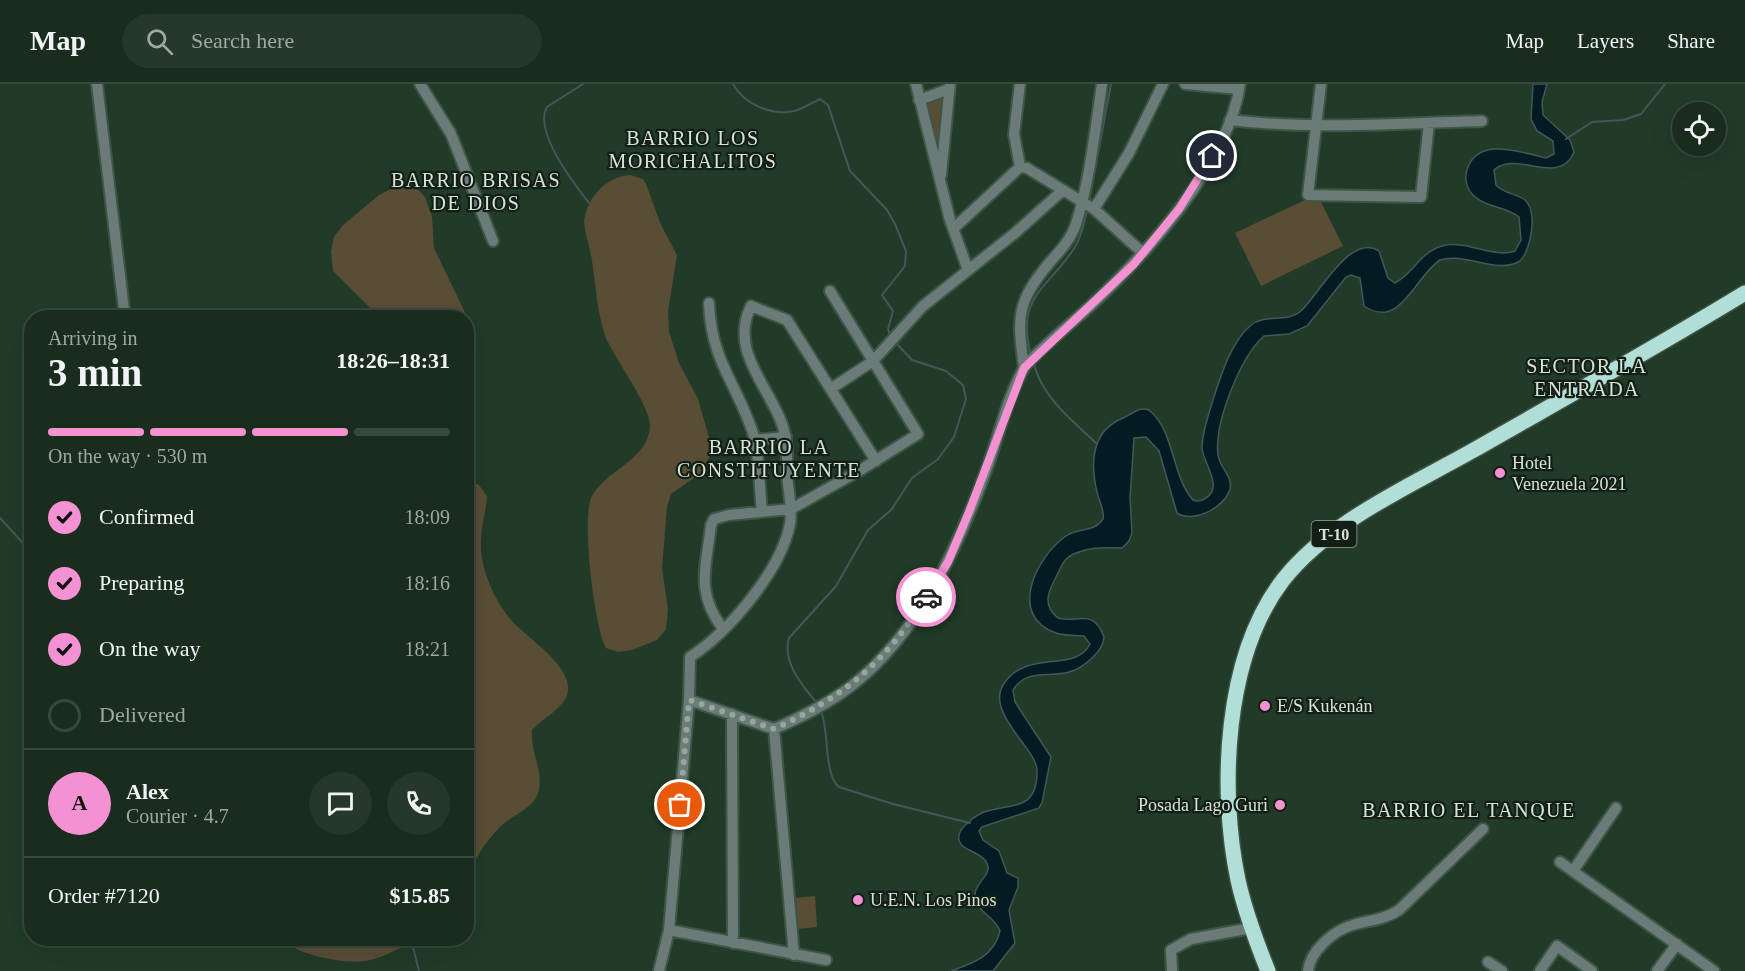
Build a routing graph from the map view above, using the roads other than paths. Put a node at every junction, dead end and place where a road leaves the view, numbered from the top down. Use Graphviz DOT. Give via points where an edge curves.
graph roads {
  1 [pos="97,84"];
  2 [pos="420,84"];
  3 [pos="916,84"];
  4 [pos="1020,84"];
  5 [pos="1102,84"];
  6 [pos="1164,84"];
  7 [pos="1185,84"];
  8 [pos="1321,84"];
  9 [pos="950,86"];
  10 [pos="1239,86"];
  11 [pos="919,100"];
  12 [pos="1230,120"];
  13 [pos="1482,121"];
  14 [pos="1429,123"];
  15 [pos="1317,126"];
  16 [pos="1020,167"];
  17 [pos="939,182"];
  18 [pos="1062,191"];
  19 [pos="1081,202"];
  20 [pos="1094,209"];
  21 [pos="953,229"];
  22 [pos="493,241"];
  23 [pos="1143,253"];
  24 [pos="968,270"];
  25 [pos="830,291"];
  26 [pos="1745,293"];
  27 [pos="709,303"];
  28 [pos="124,310"];
  29 [pos="873,361"];
  30 [pos="1024,368"];
  31 [pos="832,388"];
  32 [pos="786,437"];
  33 [pos="754,440"];
  34 [pos="876,461"];
  35 [pos="791,509"];
  36 [pos="762,511"];
  37 [pos="723,629"];
  38 [pos="689,700"];
  39 [pos="732,714"];
  40 [pos="774,729"];
  41 [pos="1616,808"];
  42 [pos="1483,829"];
  43 [pos="1560,862"];
  44 [pos="1573,871"];
  45 [pos="1251,928"];
  46 [pos="669,930"];
  47 [pos="734,943"];
  48 [pos="1677,944"];
  49 [pos="794,955"];
  50 [pos="826,960"];
  51 [pos="1488,962"];
  52 [pos="659,971"];
  53 [pos="1172,971"];
  54 [pos="1268,971"];
  55 [pos="1308,971"];
  56 [pos="1502,971"];
  57 [pos="1540,971"];
  58 [pos="1592,971"];
  59 [pos="1657,971"];
  60 [pos="1714,971"];
  1 -- 28 [label="street"];
  2 -- 22 [label="street" via="452,134"];
  3 -- 11 [label="street"];
  4 -- 16 [label="street" via="1014,134"];
  5 -- 19 [label="street"];
  6 -- 20 [label="street" via="1129,153"];
  7 -- 10 [label="street"];
  8 -- 15 [label="street"];
  9 -- 11 [label="street"];
  9 -- 17 [label="street"];
  10 -- 12 [label="street"];
  11 -- 17 [label="street"];
  12 -- 15 [label="street"];
  12 -- 23 [label="street" via="1198,181"];
  13 -- 14 [label="street"];
  14 -- 15 [label="street"];
  14 -- 15 [label="street" via="1421,197 1308,195"];
  16 -- 18 [label="street"];
  16 -- 21 [label="street"];
  17 -- 21 [label="street"];
  18 -- 19 [label="street"];
  18 -- 24 [label="street"];
  19 -- 20 [label="street"];
  19 -- 30 [label="street" via="1067,242 1023,301 1020,331"];
  20 -- 23 [label="street"];
  21 -- 24 [label="street"];
  23 -- 30 [label="street"];
  24 -- 29 [label="street" via="915,313"];
  25 -- 29 [label="street"];
  26 -- 45 [label="highway, T-10" via="1367,511 1313,550 1284,579 1259,619 1250,644 1230,740 1234,852"];
  27 -- 33 [label="street" via="717,353"];
  29 -- 31 [label="street"];
  29 -- 34 [label="street" via="918,434"];
  30 -- 40 [label="street" via="952,552 920,608 862,677 816,710"];
  31 -- 32 [label="street" via="787,320 751,306 743,326 747,354"];
  31 -- 34 [label="street"];
  32 -- 33 [label="street"];
  32 -- 35 [label="street"];
  33 -- 36 [label="street"];
  34 -- 35 [label="street"];
  35 -- 36 [label="street"];
  35 -- 37 [label="street" via="788,532 776,559"];
  36 -- 37 [label="street" via="721,516 712,522 704,592"];
  37 -- 38 [label="street" via="690,657"];
  38 -- 39 [label="street"];
  38 -- 46 [label="street"];
  39 -- 40 [label="street"];
  39 -- 47 [label="street"];
  40 -- 49 [label="street"];
  41 -- 44 [label="street"];
  42 -- 55 [label="street" via="1399,910 1346,927 1318,948 1310,958"];
  43 -- 44 [label="street"];
  44 -- 48 [label="street"];
  45 -- 53 [label="street" via="1182,942 1171,950"];
  45 -- 54 [label="highway, T-10"];
  46 -- 47 [label="street"];
  46 -- 52 [label="street"];
  47 -- 49 [label="street"];
  48 -- 59 [label="street"];
  48 -- 60 [label="street"];
  49 -- 50 [label="street"];
  51 -- 56 [label="street"];
  57 -- 58 [label="street" via="1557,946"];
}
